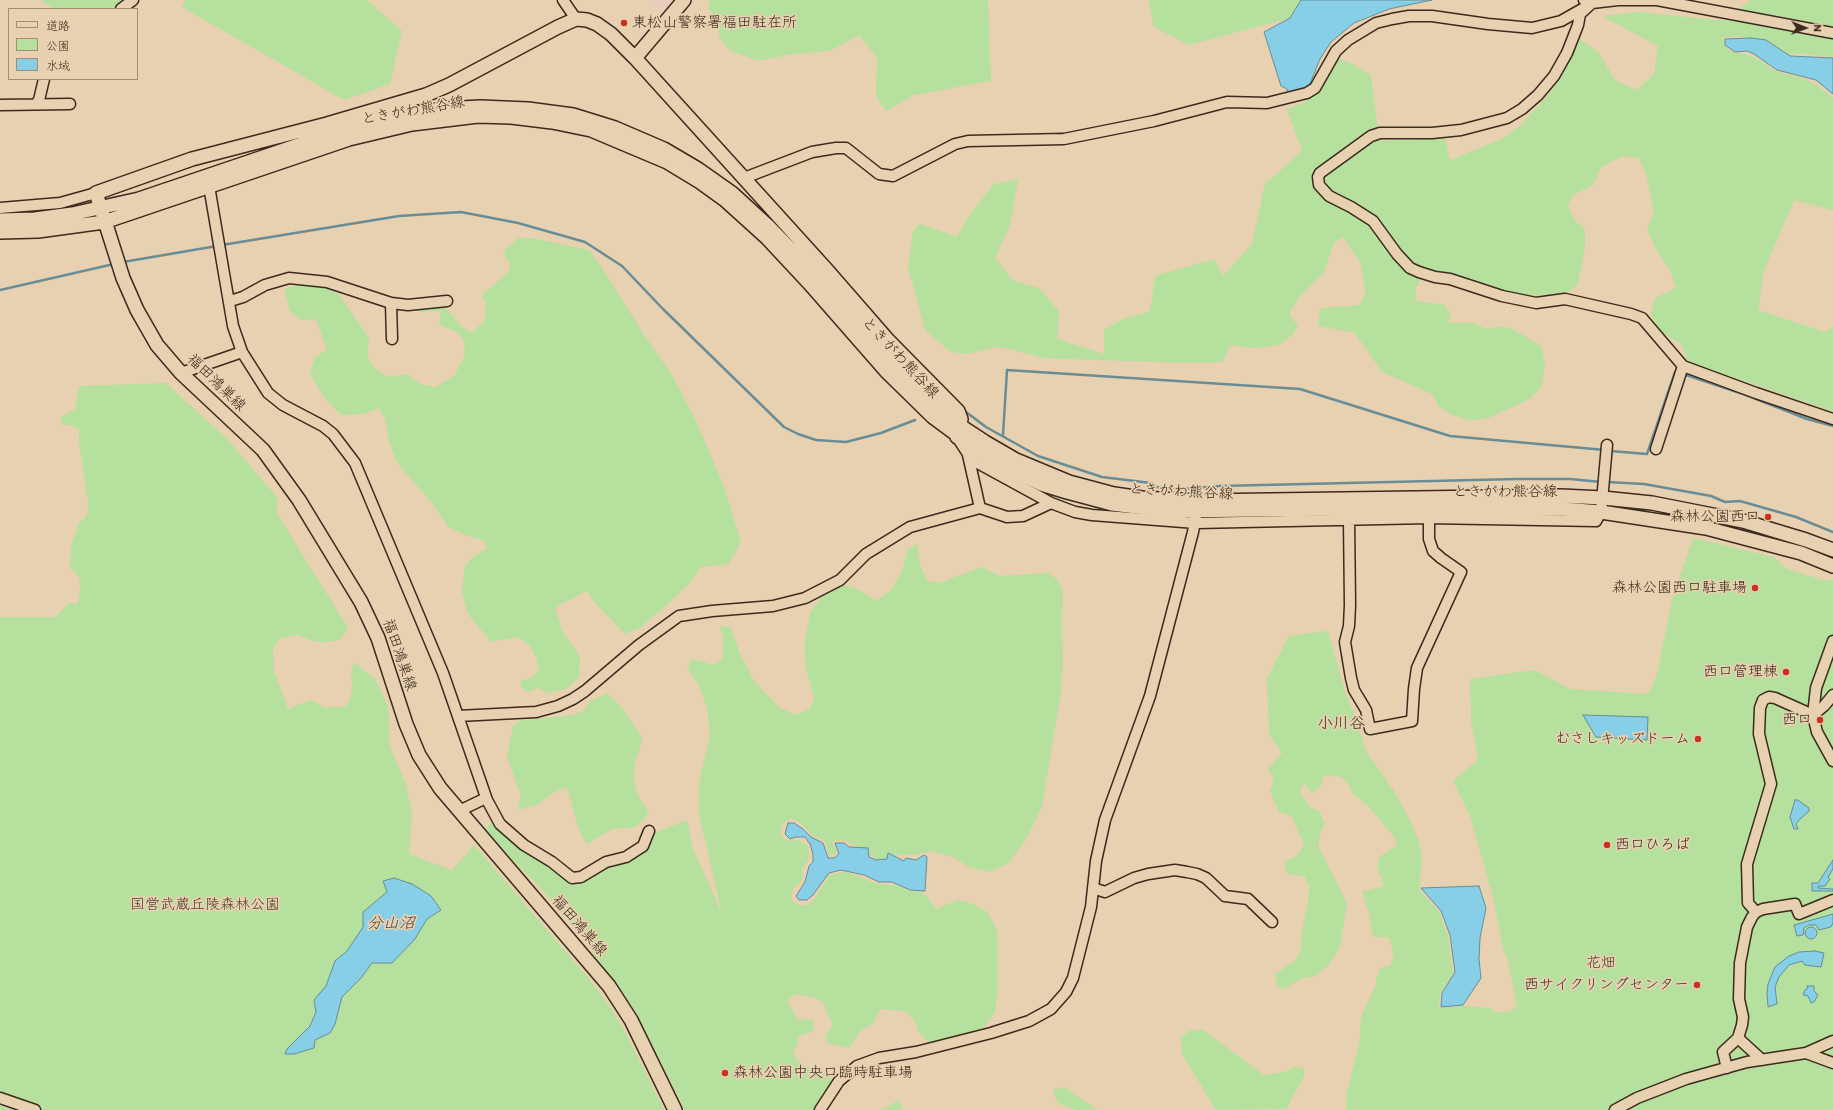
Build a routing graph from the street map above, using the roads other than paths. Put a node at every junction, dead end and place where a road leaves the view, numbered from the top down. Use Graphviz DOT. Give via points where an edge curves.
graph roads {
  1 [pos="133,0"];
  2 [pos="563,0"];
  3 [pos="684,0"];
  4 [pos="1588,2"];
  5 [pos="122,8"];
  6 [pos="576,20"];
  7 [pos="1833,33"];
  8 [pos="635,58"];
  9 [pos="44,80"];
  10 [pos="36,104"];
  11 [pos="70,104"];
  12 [pos="0,105"];
  13 [pos="744,178"];
  14 [pos="209,186"];
  15 [pos="96,193"];
  16 [pos="0,208"];
  17 [pos="100,208"];
  18 [pos="0,220"];
  19 [pos="104,222"];
  20 [pos="0,232"];
  21 [pos="447,300"];
  22 [pos="230,301"];
  23 [pos="391,303"];
  24 [pos="392,339"];
  25 [pos="242,352"];
  26 [pos="1683,366"];
  27 [pos="181,373"];
  28 [pos="1833,419"];
  29 [pos="954,426"];
  30 [pos="1607,445"];
  31 [pos="1656,449"];
  32 [pos="968,454"];
  33 [pos="1603,498"];
  34 [pos="1051,504"];
  35 [pos="980,508"];
  36 [pos="1197,512"];
  37 [pos="1601,512"];
  38 [pos="1428,513"];
  39 [pos="1349,519"];
  40 [pos="1833,550"];
  41 [pos="1833,566"];
  42 [pos="1833,641"];
  43 [pos="1833,695"];
  44 [pos="1813,715"];
  45 [pos="458,716"];
  46 [pos="1833,761"];
  47 [pos="486,798"];
  48 [pos="459,811"];
  49 [pos="649,831"];
  50 [pos="1093,888"];
  51 [pos="1833,900"];
  52 [pos="1756,912"];
  53 [pos="1272,922"];
  54 [pos="1738,1038"];
  55 [pos="1833,1040"];
  56 [pos="1806,1053"];
  57 [pos="1762,1060"];
  58 [pos="1833,1063"];
  59 [pos="1727,1068"];
  60 [pos="0,1098"];
  61 [pos="35,1110"];
  62 [pos="676,1110"];
  63 [pos="820,1110"];
  64 [pos="1615,1110"];
  1 -- 5 [label="street"];
  2 -- 6 [label="street"];
  3 -- 8 [label="main road"];
  4 -- 7 [label="street" via="1657,0"];
  4 -- 13 [label="street" via="1561,21 1532,28 1432,16 1409,16 1376,24 1358,33 1336,51 1315,88 1307,93 1279,100 1227,102 1064,140 968,141 955,144 893,176 879,174 846,148 836,148 812,152"];
  4 -- 26 [label="street" via="1580,14 1567,53 1554,76 1522,109 1507,118 1461,130 1371,136 1320,173 1318,185 1329,196 1373,221 1410,268 1529,302 1565,299 1631,314 1642,318"];
  6 -- 8 [label="main road" via="587,20 601,27"];
  6 -- 15 [label="main road" via="426,95 192,159"];
  8 -- 13 [label="main road"];
  9 -- 10 [label="street"];
  10 -- 11 [label="street"];
  10 -- 12 [label="street"];
  13 -- 29 [label="main road" via="887,339 958,410 961,419"];
  14 -- 19 [label="main road, ときがわ熊谷線"];
  14 -- 22 [label="street"];
  14 -- 29 [label="main road, ときがわ熊谷線" via="349,139 450,118 511,117 591,130 667,162 725,200 767,238 886,371 933,417"];
  15 -- 16 [label="street" via="60,203"];
  15 -- 17 [label="main road, 福田鴻巣線"];
  17 -- 18 [label="main road, ときがわ熊谷線" via="43,218"];
  17 -- 19 [label="main road, 福田鴻巣線"];
  17 -- 29 [label="main road, ときがわ熊谷線" via="181,185 349,128 395,117 442,109 480,107 528,108 573,115 615,128 664,149 732,193 789,247"];
  19 -- 20 [label="main road, ときがわ熊谷線" via="38,231"];
  19 -- 27 [label="main road, 福田鴻巣線" via="137,310 157,345"];
  21 -- 23 [label="street" via="408,305"];
  22 -- 23 [label="street" via="265,285 289,278 327,282"];
  22 -- 25 [label="street"];
  23 -- 24 [label="street"];
  25 -- 27 [label="street"];
  25 -- 45 [label="street" via="268,393 283,405 333,434 355,463 443,673"];
  26 -- 28 [label="street"];
  26 -- 31 [label="street"];
  27 -- 48 [label="main road, 福田鴻巣線" via="263,450 299,500 361,602 378,638 418,755"];
  29 -- 32 [label="street"];
  29 -- 36 [label="main road, ときがわ熊谷線" via="1016,460 1069,482"];
  30 -- 33 [label="street"];
  32 -- 34 [label="street" via="976,462"];
  32 -- 35 [label="street"];
  33 -- 36 [label="main road, ときがわ熊谷線" via="1554,496"];
  33 -- 37 [label="street"];
  33 -- 40 [label="main road, ときがわ熊谷線" via="1652,503 1736,519"];
  34 -- 35 [label="street" via="1023,516 1006,517"];
  34 -- 36 [label="street" via="1092,515"];
  35 -- 45 [label="street" via="910,527 866,554 840,580 805,598 773,606 679,616 638,645 585,691 558,706 536,712"];
  36 -- 38 [label="main road, ときがわ熊谷線"];
  36 -- 39 [label="street"];
  36 -- 50 [label="street" via="1150,696 1105,820"];
  37 -- 38 [label="main road, ときがわ熊谷線" via="1562,509"];
  37 -- 41 [label="main road, ときがわ熊谷線" via="1706,528 1786,549"];
  38 -- 39 [label="street"];
  38 -- 39 [label="street" via="1429,539 1433,551 1461,572 1417,668 1412,721 1370,729 1366,710 1352,684 1345,642 1350,605"];
  42 -- 44 [label="street" via="1816,688"];
  43 -- 44 [label="street"];
  44 -- 46 [label="street" via="1817,732"];
  44 -- 52 [label="street" via="1770,697 1763,700 1760,708 1759,734 1771,784 1747,864 1748,903"];
  45 -- 47 [label="street"];
  47 -- 48 [label="street"];
  47 -- 49 [label="street" via="500,824 524,845 572,878 581,877 606,862 626,857 643,846"];
  48 -- 62 [label="main road, 福田鴻巣線" via="609,986 631,1020"];
  50 -- 53 [label="street" via="1105,892 1134,878 1175,870 1198,874 1225,896 1248,899"];
  50 -- 63 [label="street" via="1073,978 1066,992 1051,1009 1029,1021 991,1033 916,1052 879,1058 858,1066 839,1081"];
  51 -- 52 [label="street" via="1799,914 1795,904"];
  52 -- 54 [label="street" via="1747,927 1740,963 1739,999 1743,1017"];
  54 -- 57 [label="street"];
  54 -- 59 [label="street" via="1723,1052"];
  55 -- 56 [label="street"];
  56 -- 57 [label="street"];
  56 -- 58 [label="street"];
  57 -- 59 [label="street"];
  59 -- 64 [label="street" via="1679,1082 1637,1098"];
  60 -- 61 [label="street"];
}
